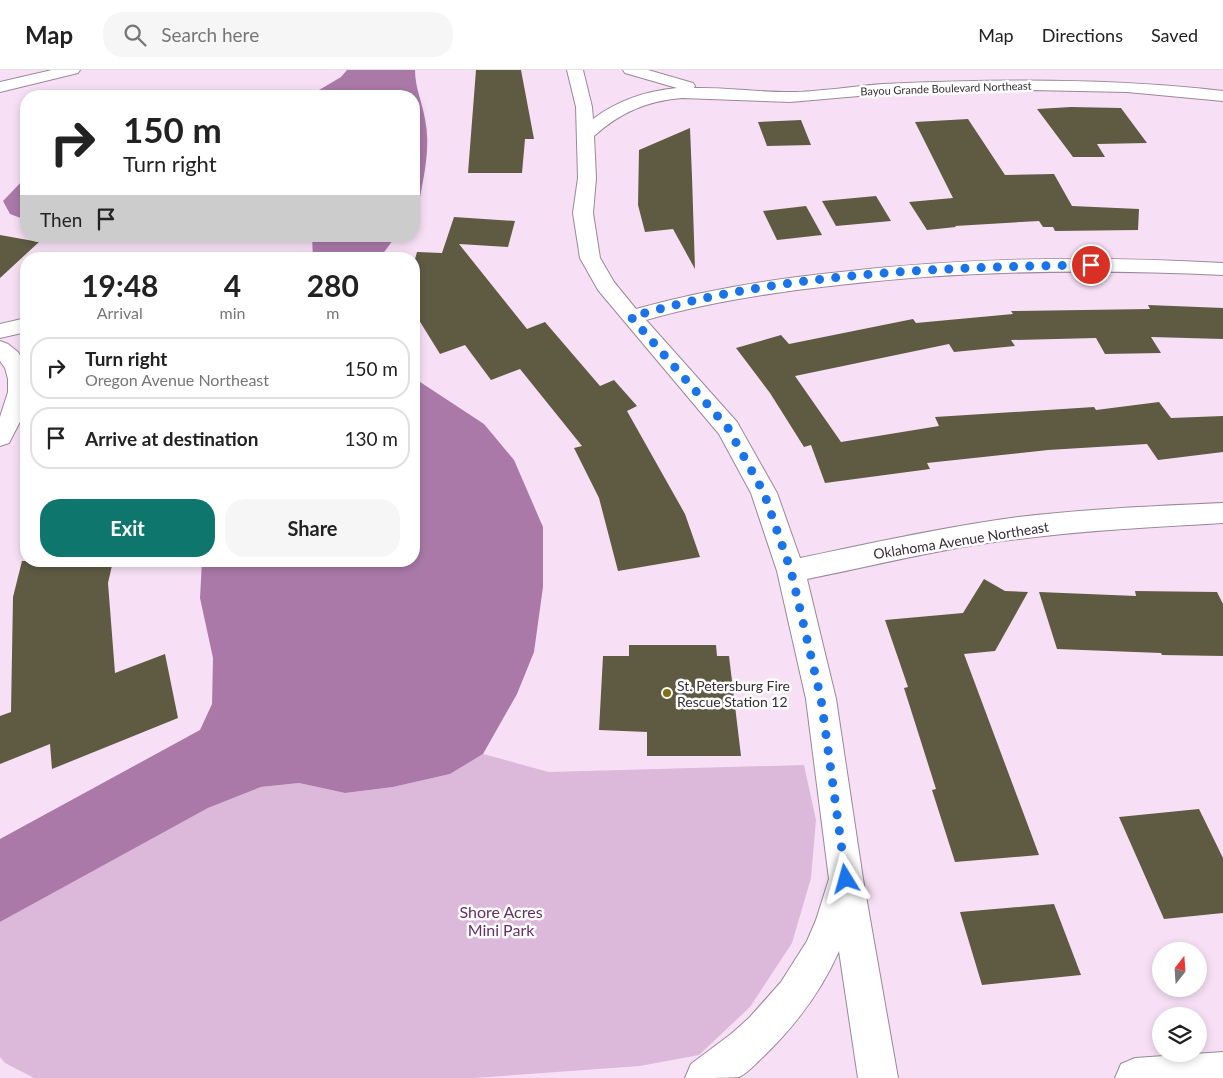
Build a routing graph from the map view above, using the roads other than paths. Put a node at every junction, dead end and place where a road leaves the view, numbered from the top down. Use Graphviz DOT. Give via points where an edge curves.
graph roads {
  1 [pos="72,70"];
  2 [pos="575,70"];
  3 [pos="631,70"];
  4 [pos="975,70"];
  5 [pos="884,73"];
  6 [pos="1039,85"];
  7 [pos="0,87"];
  8 [pos="853,91"];
  9 [pos="711,92"];
  10 [pos="1223,96"];
  11 [pos="586,134"];
  12 [pos="1223,270"];
  13 [pos="631,317"];
  14 [pos="20,326"];
  15 [pos="0,331"];
  16 [pos="0,349"];
  17 [pos="20,381"];
  18 [pos="20,406"];
  19 [pos="0,437"];
  20 [pos="1223,513"];
  21 [pos="791,571"];
  22 [pos="846,879"];
  23 [pos="1223,1072"];
  24 [pos="706,1078"];
  25 [pos="878,1078"];
  26 [pos="1134,1078"];
  1 -- 7 [label="street"];
  2 -- 11 [label="street" via="584,107"];
  3 -- 9 [label="street, Bayou Grande Boulevard Northeast"];
  4 -- 6 [label="street, Bayou Grande Boulevard Northeast"];
  5 -- 8 [label="street, Bayou Grande Boulevard Northeast"];
  6 -- 8 [label="street, Bayou Grande Boulevard Northeast"];
  6 -- 10 [label="street, Bayou Grande Boulevard Northeast" via="1138,87"];
  8 -- 9 [label="street, Bayou Grande Boulevard Northeast" via="789,97"];
  9 -- 11 [label="street, Bayou Grande Boulevard Northeast" via="646,98 614,111"];
  11 -- 13 [label="street" via="587,178 583,213 590,258 605,285"];
  12 -- 13 [label="street" via="1091,265 930,269 739,292 674,304"];
  13 -- 21 [label="street" via="728,428 764,493"];
  14 -- 15 [label="street"];
  16 -- 17 [label="street" via="12,360"];
  18 -- 19 [label="street"];
  20 -- 21 [label="street, Oklahoma Avenue Northeast" via="1018,528"];
  21 -- 22 [label="street" via="821,699"];
  22 -- 24 [label="street" via="831,931 809,975 788,1005 747,1046"];
  22 -- 25 [label="street"];
  23 -- 26 [label="street"];
}
